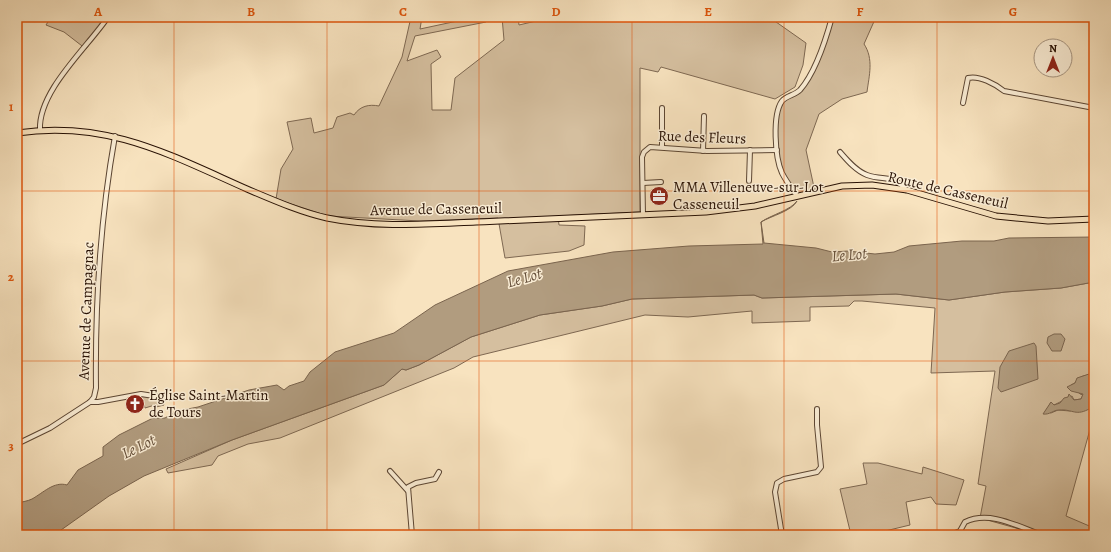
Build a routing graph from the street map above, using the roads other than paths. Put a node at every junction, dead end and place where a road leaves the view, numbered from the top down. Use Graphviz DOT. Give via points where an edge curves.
graph roads {
  1 [pos="108,17"];
  2 [pos="832,17"];
  3 [pos="963,103"];
  4 [pos="662,108"];
  5 [pos="1094,108"];
  6 [pos="704,116"];
  7 [pos="40,130"];
  8 [pos="17,133"];
  9 [pos="115,136"];
  10 [pos="662,147"];
  11 [pos="750,150"];
  12 [pos="776,150"];
  13 [pos="704,151"];
  14 [pos="840,152"];
  15 [pos="749,181"];
  16 [pos="661,182"];
  17 [pos="643,183"];
  18 [pos="907,190"];
  19 [pos="797,196"];
  20 [pos="643,215"];
  21 [pos="1094,219"];
  22 [pos="160,397"];
  23 [pos="90,402"];
  24 [pos="818,409"];
  25 [pos="17,444"];
  26 [pos="390,471"];
  27 [pos="439,472"];
  28 [pos="408,491"];
  29 [pos="412,535"];
  30 [pos="782,535"];
  31 [pos="950,535"];
  32 [pos="1042,535"];
  1 -- 7 [label="street" via="50,92 39,122"];
  2 -- 12 [label="street" via="815,66 800,91 783,99 779,106"];
  3 -- 5 [label="street" via="968,78 974,76 997,85 1004,91"];
  4 -- 10 [label="street"];
  6 -- 13 [label="street"];
  7 -- 8 [label="main road, Avenue de Casseneuil"];
  7 -- 9 [label="main road, Avenue de Casseneuil" via="78,130"];
  9 -- 20 [label="main road, Avenue de Casseneuil" via="151,146 279,202 327,218 388,225"];
  9 -- 23 [label="street, Avenue de Campagnac" via="101,231 96,306 96,388"];
  10 -- 13 [label="street, Rue des Fleurs"];
  10 -- 17 [label="street, Rue des Fleurs" via="650,147 644,152"];
  11 -- 12 [label="street, Rue des Fleurs"];
  11 -- 13 [label="street, Rue des Fleurs"];
  11 -- 15 [label="street"];
  12 -- 19 [label="street" via="782,174"];
  14 -- 18 [label="street" via="865,174 899,182"];
  16 -- 17 [label="street"];
  17 -- 20 [label="street, Rue des Fleurs"];
  18 -- 19 [label="main road, Route de Casseneuil" via="872,185 842,186"];
  18 -- 21 [label="main road, Route de Casseneuil" via="996,216 1048,221"];
  19 -- 20 [label="main road, Avenue de Casseneuil" via="756,206 706,212"];
  22 -- 23 [label="street" via="141,394"];
  23 -- 25 [label="street, Avenue de Campagnac" via="50,428"];
  24 -- 30 [label="street" via="821,467 817,472 784,479 777,483 775,492"];
  26 -- 28 [label="street"];
  27 -- 28 [label="street" via="435,479 411,484"];
  28 -- 29 [label="street"];
  31 -- 32 [label="street" via="960,531 965,522 981,517 1008,522"];
}
